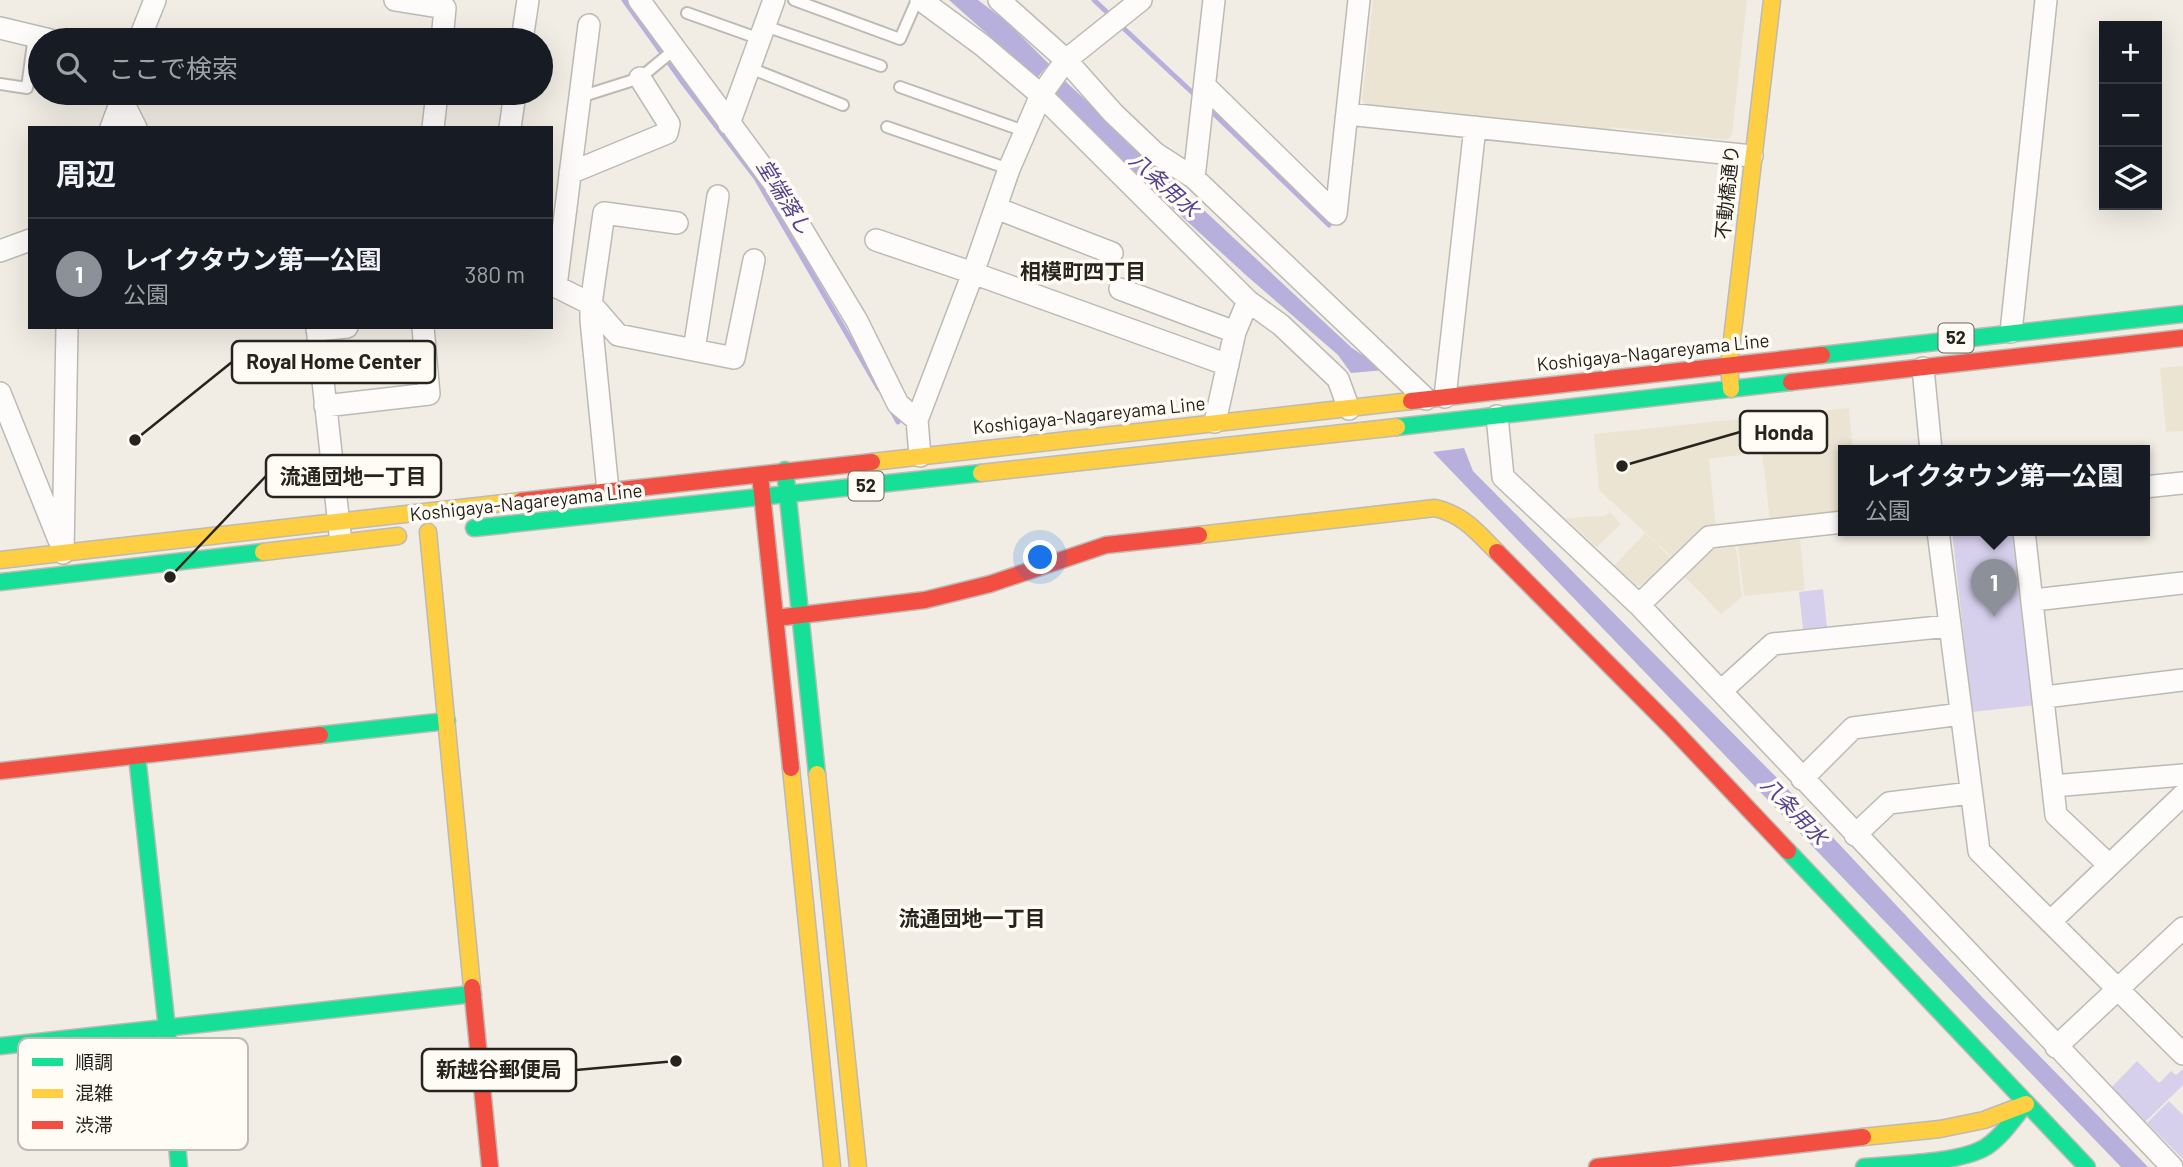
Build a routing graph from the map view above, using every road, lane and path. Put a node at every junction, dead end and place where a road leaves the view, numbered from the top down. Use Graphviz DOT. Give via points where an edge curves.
graph roads {
  1 [pos="155,0"];
  2 [pos="395,0"];
  3 [pos="528,0"];
  4 [pos="639,0"];
  5 [pos="774,0"];
  6 [pos="794,0"];
  7 [pos="919,0"];
  8 [pos="999,0"];
  9 [pos="1141,0"];
  10 [pos="1214,0"];
  11 [pos="1360,0"];
  12 [pos="1772,0"];
  13 [pos="2046,0"];
  14 [pos="1115,7"];
  15 [pos="687,13"];
  16 [pos="589,25"];
  17 [pos="0,28"];
  18 [pos="144,28"];
  19 [pos="443,28"];
  20 [pos="524,28"];
  21 [pos="763,32"];
  22 [pos="28,35"];
  23 [pos="674,49"];
  24 [pos="1062,64"];
  25 [pos="881,66"];
  26 [pos="750,68"];
  27 [pos="648,71"];
  28 [pos="0,84"];
  29 [pos="28,85"];
  30 [pos="900,86"];
  31 [pos="1205,86"];
  32 [pos="1043,91"];
  33 [pos="580,97"];
  34 [pos="844,104"];
  35 [pos="120,105"];
  36 [pos="127,105"];
  37 [pos="436,105"];
  38 [pos="513,105"];
  39 [pos="1347,114"];
  40 [pos="729,124"];
  41 [pos="112,126"];
  42 [pos="135,126"];
  43 [pos="433,126"];
  44 [pos="510,126"];
  45 [pos="887,127"];
  46 [pos="1475,127"];
  47 [pos="1024,131"];
  48 [pos="1752,156"];
  49 [pos="1009,169"];
  50 [pos="570,173"];
  51 [pos="1194,177"];
  52 [pos="718,196"];
  53 [pos="996,208"];
  54 [pos="677,223"];
  55 [pos="876,240"];
  56 [pos="28,241"];
  57 [pos="0,251"];
  58 [pos="1112,253"];
  59 [pos="754,260"];
  60 [pos="973,273"];
  61 [pos="554,285"];
  62 [pos="1120,289"];
  63 [pos="1248,301"];
  64 [pos="591,304"];
  65 [pos="2183,314"];
  66 [pos="68,329"];
  67 [pos="317,329"];
  68 [pos="423,329"];
  69 [pos="1235,332"];
  70 [pos="2011,332"];
  71 [pos="2183,338"];
  72 [pos="694,350"];
  73 [pos="1228,365"];
  74 [pos="1729,365"];
  75 [pos="1923,368"];
  76 [pos="1731,389"];
  77 [pos="0,393"];
  78 [pos="1435,398"];
  79 [pos="325,406"];
  80 [pos="1349,409"];
  81 [pos="1497,416"];
  82 [pos="917,420"];
  83 [pos="1216,422"];
  84 [pos="1930,445"];
  85 [pos="920,456"];
  86 [pos="785,470"];
  87 [pos="760,473"];
  88 [pos="2183,483"];
  89 [pos="2150,486"];
  90 [pos="608,491"];
  91 [pos="787,495"];
  92 [pos="763,497"];
  93 [pos="339,522"];
  94 [pos="1838,523"];
  95 [pos="441,531"];
  96 [pos="1939,536"];
  97 [pos="2025,536"];
  98 [pos="341,544"];
  99 [pos="63,553"];
  100 [pos="0,560"];
  101 [pos="0,582"];
  102 [pos="2183,583"];
  103 [pos="2034,600"];
  104 [pos="1639,605"];
  105 [pos="801,615"];
  106 [pos="776,618"];
  107 [pos="1950,626"];
  108 [pos="2183,680"];
  109 [pos="1721,691"];
  110 [pos="2045,697"];
  111 [pos="1961,714"];
  112 [pos="447,721"];
  113 [pos="137,756"];
  114 [pos="0,771"];
  115 [pos="2183,775"];
  116 [pos="1802,779"];
  117 [pos="2053,786"];
  118 [pos="1971,793"];
  119 [pos="2183,795"];
  120 [pos="1855,835"];
  121 [pos="2109,865"];
  122 [pos="2050,922"];
  123 [pos="2183,928"];
  124 [pos="2118,989"];
  125 [pos="473,994"];
  126 [pos="167,1029"];
  127 [pos="79,1038"];
  128 [pos="168,1038"];
  129 [pos="18,1044"];
  130 [pos="0,1046"];
  131 [pos="2056,1047"];
  132 [pos="2183,1054"];
  133 [pos="2026,1104"];
  134 [pos="1940,1129"];
  135 [pos="1943,1163"];
  136 [pos="490,1167"];
  137 [pos="832,1167"];
  138 [pos="858,1167"];
  139 [pos="1597,1167"];
  140 [pos="1864,1167"];
  141 [pos="2087,1167"];
  142 [pos="2172,1167"];
  1 -- 18 [label="street"];
  2 -- 19 [label="street" via="445,8"];
  3 -- 20 [label="street"];
  4 -- 23 [label="street"];
  5 -- 21 [label="street"];
  6 -- 7 [label="lane" via="900,39"];
  7 -- 32 [label="street"];
  8 -- 24 [label="street"];
  9 -- 14 [label="street"];
  10 -- 31 [label="street"];
  11 -- 39 [label="street"];
  12 -- 48 [label="street, 不動橋通り"];
  13 -- 70 [label="street"];
  14 -- 24 [label="street"];
  15 -- 21 [label="lane"];
  16 -- 33 [label="street"];
  17 -- 22 [label="street"];
  21 -- 25 [label="lane"];
  21 -- 26 [label="street"];
  23 -- 27 [label="lane"];
  23 -- 40 [label="street"];
  24 -- 32 [label="street"];
  24 -- 51 [label="street" via="1155,153"];
  26 -- 34 [label="lane"];
  26 -- 40 [label="street"];
  27 -- 33 [label="lane"];
  27 -- 50 [label="street" via="669,124 667,133"];
  28 -- 29 [label="lane"];
  30 -- 47 [label="lane"];
  31 -- 39 [label="street" via="1336,214"];
  31 -- 51 [label="street"];
  32 -- 47 [label="street"];
  32 -- 63 [label="street"];
  33 -- 50 [label="street"];
  35 -- 41 [label="street"];
  36 -- 42 [label="street"];
  37 -- 43 [label="street"];
  38 -- 44 [label="street"];
  39 -- 46 [label="street"];
  40 -- 82 [label="street" via="774,183 818,254 898,404"];
  45 -- 49 [label="lane"];
  46 -- 48 [label="street"];
  46 -- 78 [label="street"];
  47 -- 49 [label="street"];
  48 -- 74 [label="street, 不動橋通り"];
  49 -- 53 [label="street"];
  50 -- 61 [label="street"];
  51 -- 78 [label="street"];
  52 -- 72 [label="street"];
  53 -- 58 [label="street"];
  53 -- 60 [label="street"];
  54 -- 64 [label="street" via="604,213"];
  55 -- 60 [label="street"];
  56 -- 57 [label="street"];
  59 -- 72 [label="street" via="734,358"];
  60 -- 73 [label="street"];
  60 -- 82 [label="street"];
  61 -- 64 [label="street"];
  62 -- 69 [label="street"];
  63 -- 69 [label="street"];
  63 -- 80 [label="street" via="1338,379"];
  64 -- 72 [label="street" via="618,335"];
  64 -- 90 [label="street"];
  65 -- 70 [label="street, Koshigaya-Nagareyama Line / 52"];
  66 -- 99 [label="street"];
  67 -- 79 [label="street"];
  68 -- 79 [label="street" via="429,394"];
  69 -- 73 [label="street"];
  70 -- 74 [label="street, Koshigaya-Nagareyama Line / 52"];
  71 -- 75 [label="street, Koshigaya-Nagareyama Line / 52"];
  73 -- 83 [label="street"];
  74 -- 76 [label="street, 不動橋通り"];
  74 -- 78 [label="street, Koshigaya-Nagareyama Line / 52"];
  75 -- 76 [label="street, Koshigaya-Nagareyama Line / 52"];
  75 -- 84 [label="street"];
  76 -- 81 [label="street, Koshigaya-Nagareyama Line / 52"];
  77 -- 99 [label="street"];
  78 -- 80 [label="street, Koshigaya-Nagareyama Line / 52"];
  79 -- 93 [label="street"];
  80 -- 83 [label="street, Koshigaya-Nagareyama Line / 52"];
  81 -- 91 [label="street, Koshigaya-Nagareyama Line / 52"];
  81 -- 104 [label="street" via="1503,477"];
  82 -- 85 [label="street"];
  83 -- 85 [label="street, Koshigaya-Nagareyama Line / 52"];
  85 -- 86 [label="street, Koshigaya-Nagareyama Line / 52"];
  86 -- 87 [label="street, Koshigaya-Nagareyama Line / 52"];
  86 -- 91 [label="street"];
  87 -- 90 [label="street, Koshigaya-Nagareyama Line / 52"];
  87 -- 92 [label="street"];
  88 -- 89 [label="street"];
  90 -- 93 [label="street, Koshigaya-Nagareyama Line / 52"];
  91 -- 92 [label="street, Koshigaya-Nagareyama Line / 52"];
  91 -- 105 [label="street"];
  92 -- 95 [label="street, Koshigaya-Nagareyama Line / 52"];
  92 -- 106 [label="street"];
  93 -- 98 [label="street"];
  93 -- 99 [label="street, Koshigaya-Nagareyama Line / 52"];
  94 -- 104 [label="street" via="1709,537"];
  95 -- 98 [label="street, Koshigaya-Nagareyama Line / 52"];
  95 -- 112 [label="street"];
  96 -- 107 [label="street"];
  97 -- 103 [label="street"];
  98 -- 101 [label="street, Koshigaya-Nagareyama Line / 52"];
  99 -- 100 [label="street, Koshigaya-Nagareyama Line / 52"];
  102 -- 103 [label="street"];
  103 -- 110 [label="street"];
  104 -- 109 [label="street"];
  105 -- 106 [label="street"];
  105 -- 133 [label="street" via="937,599 1106,545 1435,508 1451,512 1464,519 1670,726"];
  105 -- 138 [label="street"];
  106 -- 137 [label="street"];
  107 -- 109 [label="street" via="1773,644"];
  107 -- 111 [label="street"];
  108 -- 110 [label="street"];
  109 -- 116 [label="street"];
  110 -- 117 [label="street"];
  111 -- 116 [label="street" via="1853,729"];
  111 -- 118 [label="street"];
  112 -- 113 [label="street"];
  112 -- 125 [label="street"];
  113 -- 114 [label="street"];
  113 -- 126 [label="street"];
  115 -- 117 [label="street"];
  116 -- 120 [label="street"];
  117 -- 121 [label="street" via="2056,815"];
  118 -- 120 [label="street" via="1889,803"];
  118 -- 122 [label="street" via="1979,851"];
  119 -- 121 [label="street"];
  120 -- 131 [label="street"];
  121 -- 122 [label="street"];
  122 -- 124 [label="street"];
  123 -- 124 [label="street"];
  124 -- 131 [label="street"];
  124 -- 132 [label="street"];
  125 -- 126 [label="street"];
  125 -- 136 [label="street"];
  126 -- 127 [label="street"];
  126 -- 128 [label="street"];
  129 -- 130 [label="street"];
  131 -- 142 [label="street"];
  133 -- 134 [label="street" via="1984,1120"];
  133 -- 135 [label="street" via="1984,1149"];
  133 -- 141 [label="street"];
  134 -- 135 [label="street"];
  134 -- 139 [label="street"];
  135 -- 140 [label="street"];
}
